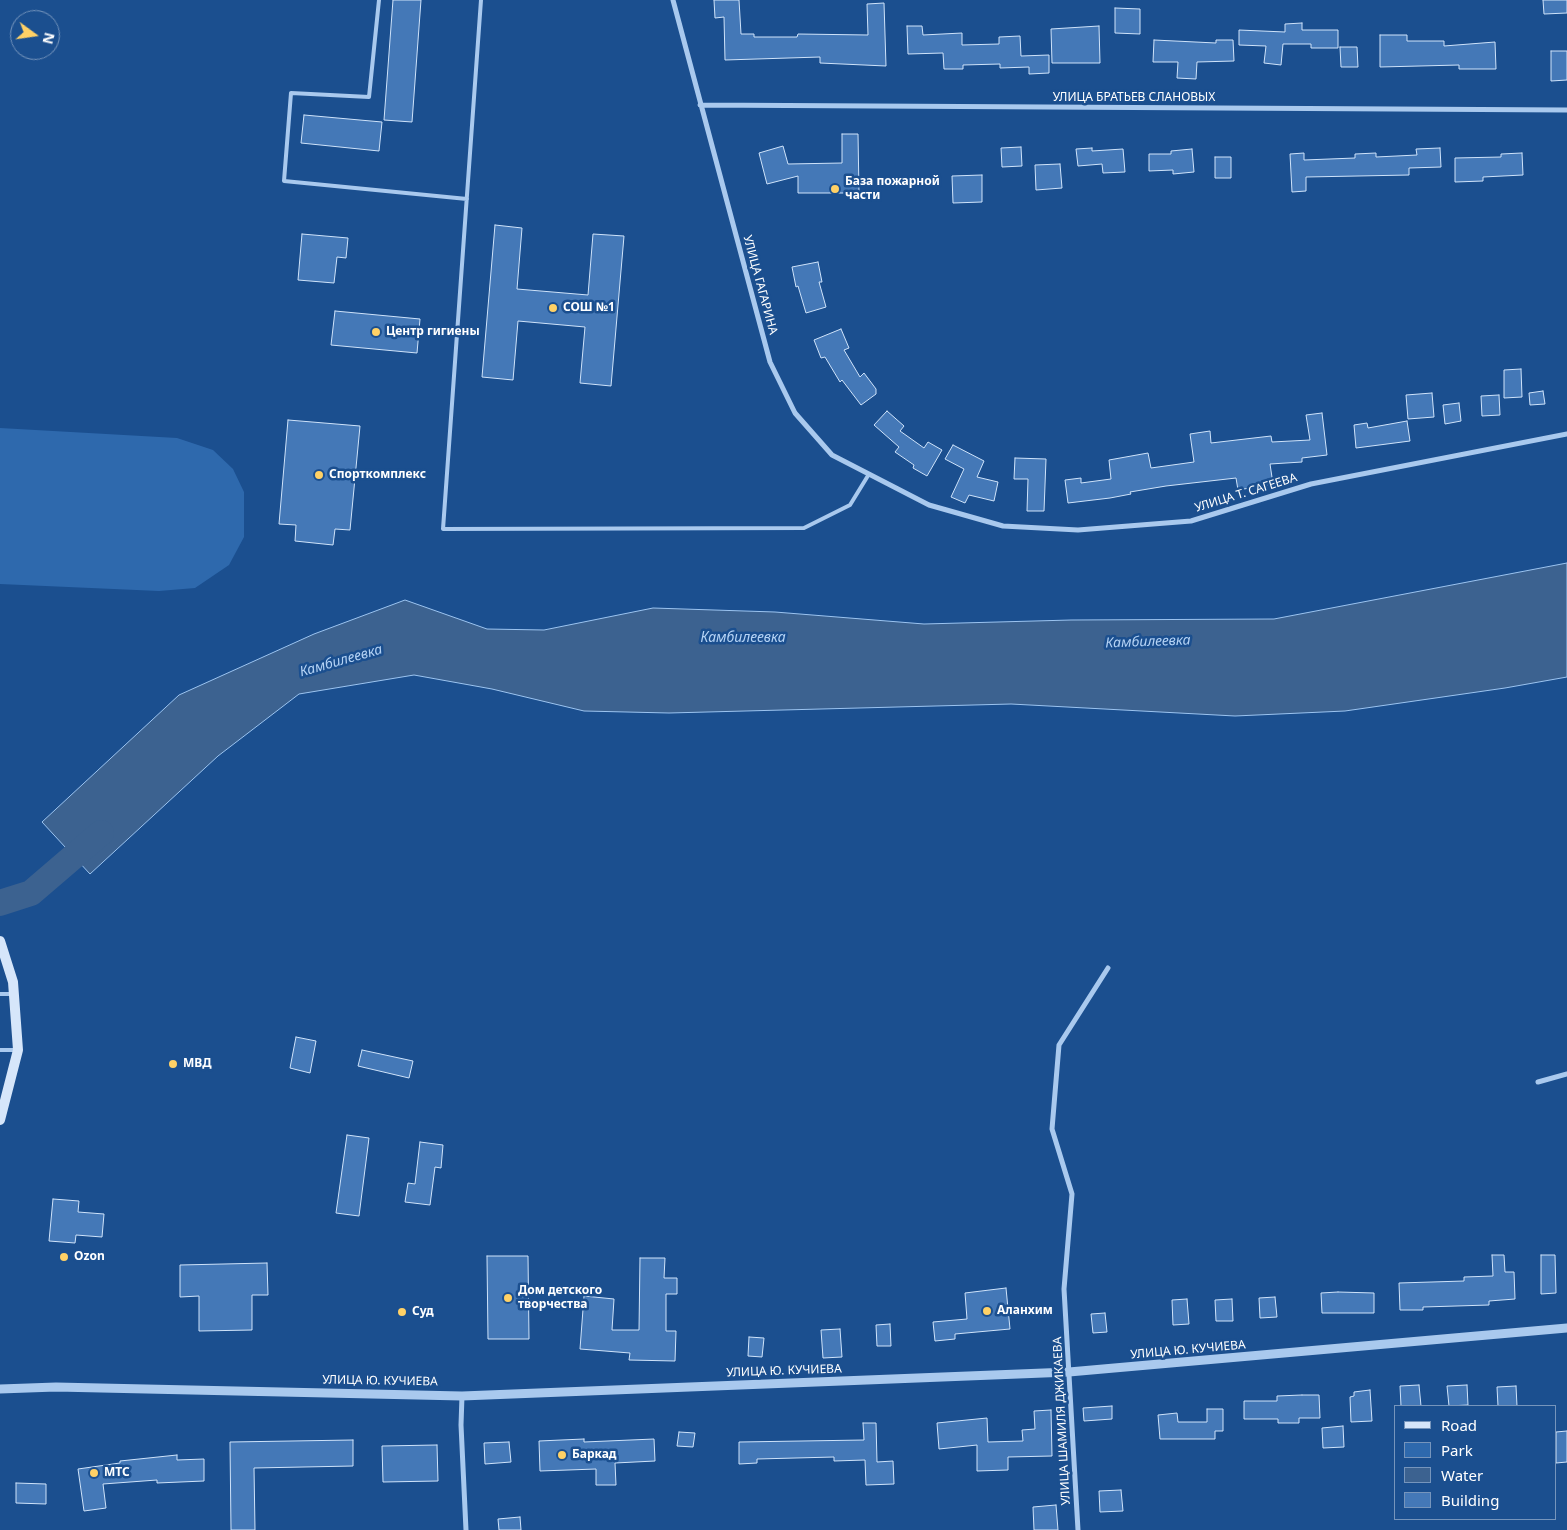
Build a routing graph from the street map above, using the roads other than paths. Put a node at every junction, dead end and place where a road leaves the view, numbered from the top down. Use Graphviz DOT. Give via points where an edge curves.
graph roads {
  1 [pos="379,0"];
  2 [pos="481,0"];
  3 [pos="673,0"];
  4 [pos="700,105"];
  5 [pos="1567,110"];
  6 [pos="466,199"];
  7 [pos="1567,434"];
  8 [pos="869,474"];
  9 [pos="929,505"];
  10 [pos="0,941"];
  11 [pos="1108,968"];
  12 [pos="0,994"];
  13 [pos="14,994"];
  14 [pos="0,1050"];
  15 [pos="18,1050"];
  16 [pos="1567,1074"];
  17 [pos="1538,1082"];
  18 [pos="0,1120"];
  19 [pos="1567,1328"];
  20 [pos="1069,1372"];
  21 [pos="0,1389"];
  22 [pos="462,1396"];
  23 [pos="466,1530"];
  24 [pos="1078,1530"];
  1 -- 6 [label="lane" via="369,97 291,93 284,181"];
  2 -- 6 [label="lane"];
  3 -- 4 [label="street, УЛИЦА ГАГАРИНА"];
  4 -- 5 [label="street, УЛИЦА БРАТЬЕВ СЛАНОВЫХ"];
  4 -- 8 [label="street, УЛИЦА ГАГАРИНА" via="770,362 795,413 832,455"];
  6 -- 8 [label="lane" via="443,529 804,528 850,505"];
  7 -- 9 [label="street, УЛИЦА Т. САГЕЕВА" via="1311,484 1191,521 1078,530 1003,526"];
  8 -- 9 [label="street, УЛИЦА ГАГАРИНА"];
  10 -- 13 [label="main road"];
  11 -- 20 [label="street, УЛИЦА ШАМИЛЯ ДЖИКАЕВА" via="1059,1045 1052,1129 1072,1194 1064,1289"];
  12 -- 13 [label="lane"];
  13 -- 15 [label="main road"];
  14 -- 15 [label="lane"];
  15 -- 18 [label="main road"];
  16 -- 17 [label="street"];
  19 -- 20 [label="street, УЛИЦА Ю. КУЧИЕВА"];
  20 -- 22 [label="street, УЛИЦА Ю. КУЧИЕВА"];
  20 -- 24 [label="street, УЛИЦА ШАМИЛЯ ДЖИКАЕВА"];
  21 -- 22 [label="street, УЛИЦА Ю. КУЧИЕВА" via="56,1387"];
  22 -- 23 [label="street"];
}
